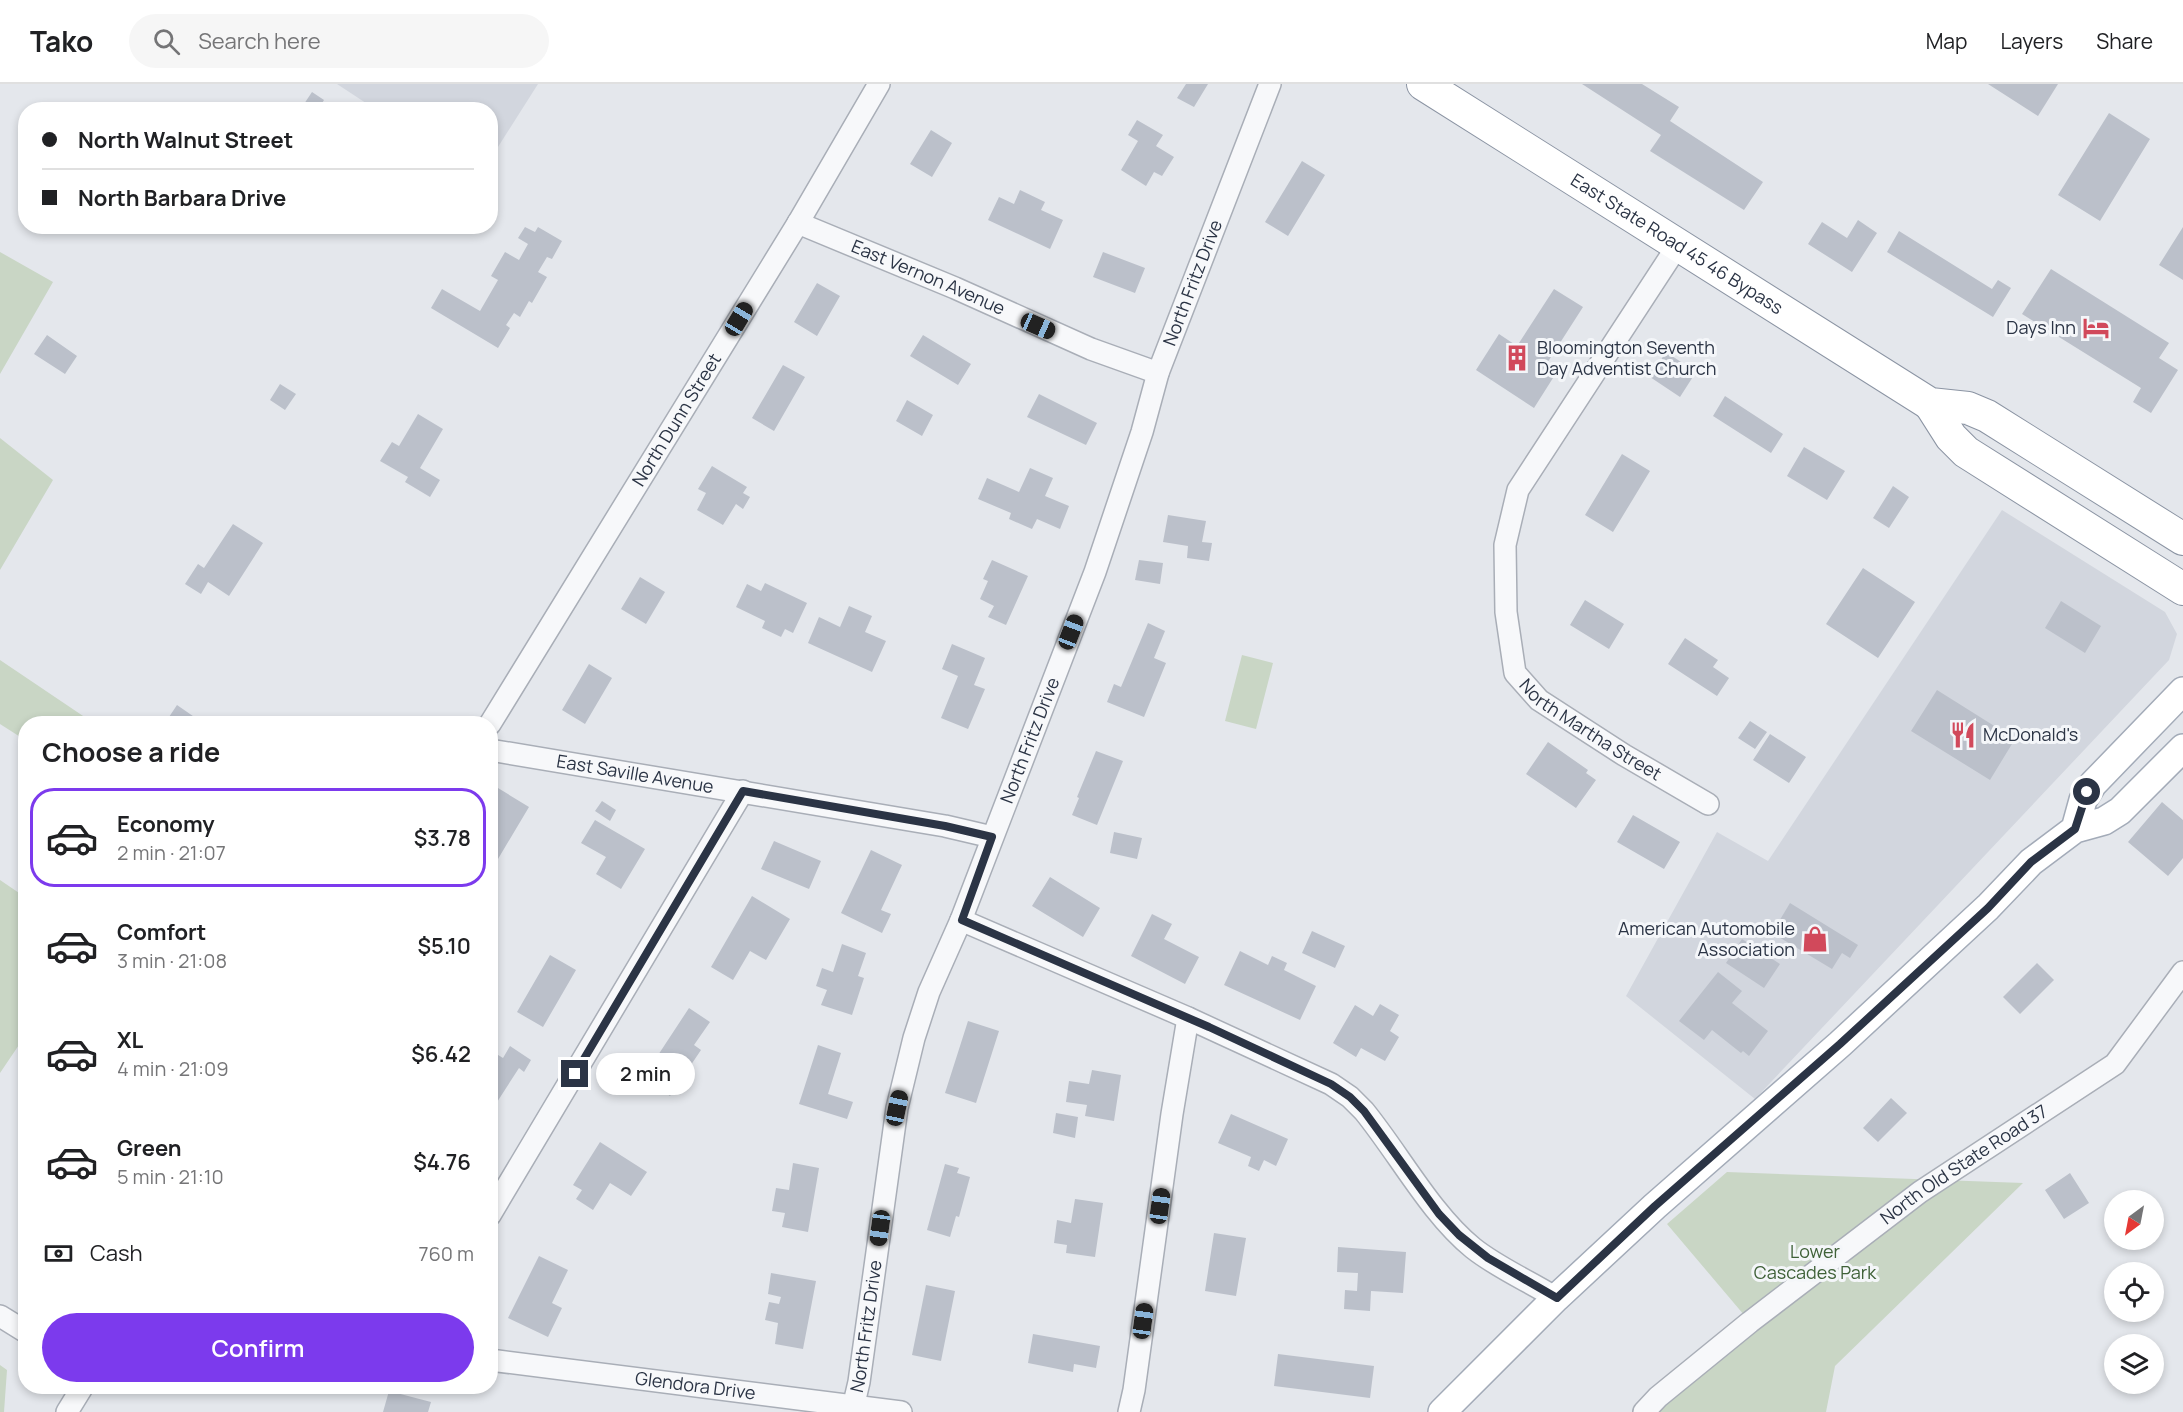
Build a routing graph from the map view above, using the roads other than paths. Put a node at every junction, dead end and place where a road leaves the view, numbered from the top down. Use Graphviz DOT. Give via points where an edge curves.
graph roads {
  1 [pos="879,84"];
  2 [pos="1270,84"];
  3 [pos="1423,84"];
  4 [pos="798,223"];
  5 [pos="1678,245"];
  6 [pos="1158,373"];
  7 [pos="1930,404"];
  8 [pos="2183,539"];
  9 [pos="2183,589"];
  10 [pos="2183,691"];
  11 [pos="495,716"];
  12 [pos="2183,748"];
  13 [pos="498,751"];
  14 [pos="743,791"];
  15 [pos="1708,804"];
  16 [pos="2075,829"];
  17 [pos="992,837"];
  18 [pos="962,920"];
  19 [pos="2183,972"];
  20 [pos="1188,1018"];
  21 [pos="498,1202"];
  22 [pos="1557,1298"];
  23 [pos="0,1316"];
  24 [pos="18,1327"];
  25 [pos="498,1360"];
  26 [pos="78,1394"];
  27 [pos="853,1408"];
  28 [pos="67,1412"];
  29 [pos="901,1412"];
  30 [pos="1128,1412"];
  31 [pos="1442,1412"];
  32 [pos="1644,1412"];
  1 -- 4 [label="street, North Dunn Street"];
  2 -- 6 [label="street, North Fritz Drive"];
  3 -- 5 [label="highway, East State Road 45 46 Bypass"];
  4 -- 6 [label="street, East Vernon Avenue" via="1098,352"];
  4 -- 11 [label="street, North Dunn Street"];
  5 -- 7 [label="highway, East State Road 45 46 Bypass"];
  5 -- 15 [label="street, North Martha Street" via="1518,490 1505,545 1506,612 1515,673 1539,700"];
  6 -- 17 [label="street, North Fritz Drive" via="1095,572"];
  7 -- 8 [label="highway, East State Road 45 46 Bypass" via="1968,408 1988,416"];
  7 -- 9 [label="highway, East State Road 45 46 Bypass" via="1950,437 1966,452"];
  10 -- 16 [label="main road" via="2093,784 2083,800"];
  12 -- 16 [label="main road" via="2120,811 2104,821"];
  13 -- 14 [label="street, East Saville Avenue"];
  14 -- 17 [label="street, East Saville Avenue"];
  14 -- 21 [label="street"];
  16 -- 22 [label="main road" via="2031,862 1988,908"];
  17 -- 18 [label="street, North Fritz Drive"];
  18 -- 20 [label="street"];
  18 -- 27 [label="street, North Fritz Drive" via="929,992 905,1069"];
  19 -- 32 [label="street, North Old State Road 37" via="2115,1065 1920,1192 1750,1322"];
  20 -- 22 [label="street" via="1310,1073 1350,1097 1459,1235 1488,1258"];
  20 -- 30 [label="street"];
  22 -- 31 [label="main road"];
  23 -- 24 [label="street"];
  25 -- 27 [label="street, Glendora Drive"];
  26 -- 28 [label="street"];
  27 -- 29 [label="street, Glendora Drive"];
}
